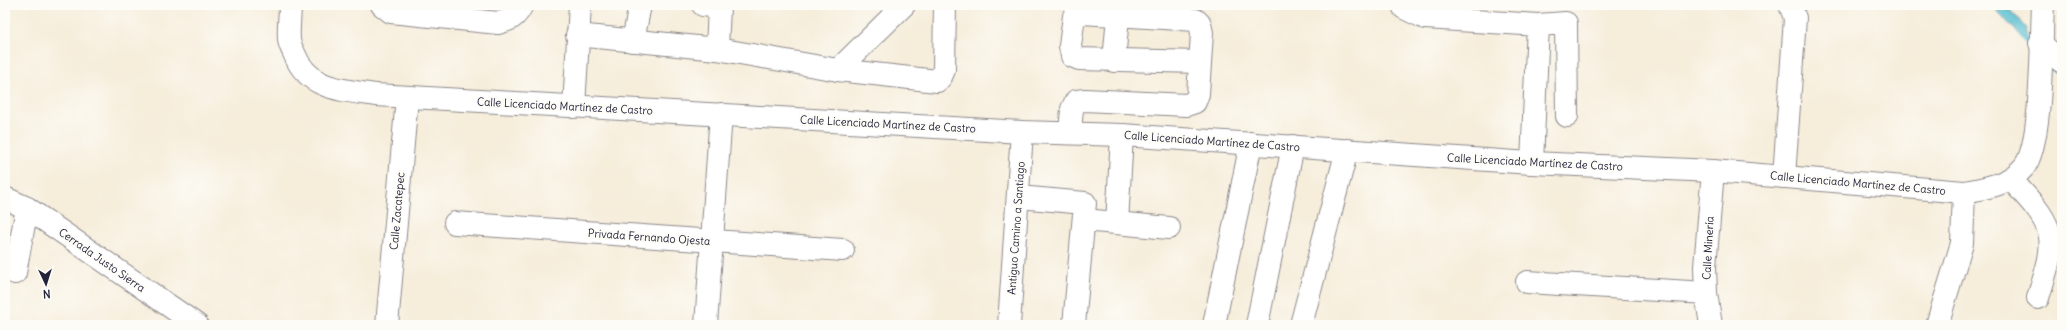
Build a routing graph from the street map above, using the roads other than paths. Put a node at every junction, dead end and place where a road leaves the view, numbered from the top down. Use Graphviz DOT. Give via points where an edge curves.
graph roads {
  1 [pos="290,5"];
  2 [pos="382,5"];
  3 [pos="522,5"];
  4 [pos="580,5"];
  5 [pos="640,5"];
  6 [pos="703,5"];
  7 [pos="904,5"];
  8 [pos="945,5"];
  9 [pos="1403,5"];
  10 [pos="1790,5"];
  11 [pos="2043,5"];
  12 [pos="1118,10"];
  13 [pos="1569,14"];
  14 [pos="1538,25"];
  15 [pos="578,35"];
  16 [pos="633,41"];
  17 [pos="2040,47"];
  18 [pos="717,49"];
  19 [pos="1114,61"];
  20 [pos="1200,62"];
  21 [pos="2062,62"];
  22 [pos="838,70"];
  23 [pos="407,98"];
  24 [pos="574,107"];
  25 [pos="721,114"];
  26 [pos="1567,116"];
  27 [pos="1022,132"];
  28 [pos="1070,133"];
  29 [pos="1122,135"];
  30 [pos="1251,144"];
  31 [pos="1293,146"];
  32 [pos="1347,150"];
  33 [pos="1532,163"];
  34 [pos="1713,171"];
  35 [pos="1784,177"];
  36 [pos="2011,179"];
  37 [pos="1964,192"];
  38 [pos="1019,197"];
  39 [pos="5,198"];
  40 [pos="27,208"];
  41 [pos="1084,220"];
  42 [pos="455,223"];
  43 [pos="1117,223"];
  44 [pos="1169,228"];
  45 [pos="711,241"];
  46 [pos="843,250"];
  47 [pos="15,273"];
  48 [pos="1527,282"];
  49 [pos="1706,294"];
  50 [pos="2038,298"];
  51 [pos="1302,321"];
  52 [pos="197,325"];
  53 [pos="387,325"];
  54 [pos="706,325"];
  55 [pos="1009,325"];
  56 [pos="1074,325"];
  57 [pos="1214,325"];
  58 [pos="1257,325"];
  59 [pos="1711,325"];
  60 [pos="1937,325"];
  1 -- 23 [label="street, Calle Licenciado Martínez de Castro" via="289,40 298,64 307,76 322,85 342,90"];
  2 -- 3 [label="street" via="391,12 498,23 510,20 518,14"];
  4 -- 15 [label="street"];
  5 -- 16 [label="street"];
  6 -- 18 [label="street" via="719,6"];
  7 -- 22 [label="street"];
  8 -- 22 [label="street" via="944,70 937,80"];
  9 -- 14 [label="street" via="1404,8 1425,18"];
  10 -- 35 [label="street" via="1795,18"];
  11 -- 17 [label="street, Calle Licenciado Martínez de Castro"];
  12 -- 19 [label="street"];
  12 -- 19 [label="street" via="1074,16 1070,46 1072,56 1079,60"];
  12 -- 20 [label="street" via="1196,20 1202,33"];
  13 -- 14 [label="street"];
  13 -- 26 [label="street"];
  14 -- 33 [label="street"];
  15 -- 16 [label="street"];
  15 -- 24 [label="street"];
  16 -- 18 [label="street"];
  17 -- 21 [label="street"];
  17 -- 36 [label="street, Calle Licenciado Martínez de Castro" via="2039,112 2033,145 2025,166"];
  18 -- 22 [label="street"];
  19 -- 20 [label="street"];
  20 -- 28 [label="street" via="1195,102 1186,105 1076,101 1072,109"];
  23 -- 24 [label="street, Calle Licenciado Martínez de Castro"];
  23 -- 53 [label="street, Calle Zacatepec"];
  24 -- 25 [label="street, Calle Licenciado Martínez de Castro"];
  25 -- 27 [label="street, Calle Licenciado Martínez de Castro"];
  25 -- 45 [label="street"];
  27 -- 28 [label="street, Calle Licenciado Martínez de Castro"];
  27 -- 38 [label="street, Antiguo Camino a Santiago"];
  28 -- 29 [label="street, Calle Licenciado Martínez de Castro"];
  29 -- 30 [label="street, Calle Licenciado Martínez de Castro"];
  29 -- 43 [label="street"];
  30 -- 31 [label="street, Calle Licenciado Martínez de Castro"];
  30 -- 57 [label="street"];
  31 -- 32 [label="street, Calle Licenciado Martínez de Castro"];
  31 -- 58 [label="street"];
  32 -- 33 [label="street, Calle Licenciado Martínez de Castro"];
  32 -- 51 [label="street"];
  33 -- 34 [label="street, Calle Licenciado Martínez de Castro"];
  34 -- 35 [label="street, Calle Licenciado Martínez de Castro"];
  34 -- 49 [label="street, Calle Minería" via="1705,267"];
  35 -- 37 [label="street, Calle Licenciado Martínez de Castro"];
  36 -- 37 [label="street, Calle Licenciado Martínez de Castro" via="1993,187"];
  36 -- 50 [label="street" via="2045,222 2050,238"];
  37 -- 60 [label="street" via="1962,243"];
  38 -- 41 [label="street" via="1085,203"];
  38 -- 55 [label="street, Antiguo Camino a Santiago"];
  39 -- 40 [label="street, Cerrada Justo Sierra"];
  40 -- 47 [label="street"];
  40 -- 52 [label="street, Cerrada Justo Sierra"];
  41 -- 43 [label="street"];
  41 -- 56 [label="street"];
  42 -- 45 [label="street, Privada Fernando Ojesta"];
  43 -- 44 [label="street"];
  45 -- 46 [label="street, Privada Fernando Ojesta"];
  45 -- 54 [label="street"];
  48 -- 49 [label="street"];
  49 -- 59 [label="street, Calle Minería"];
}
